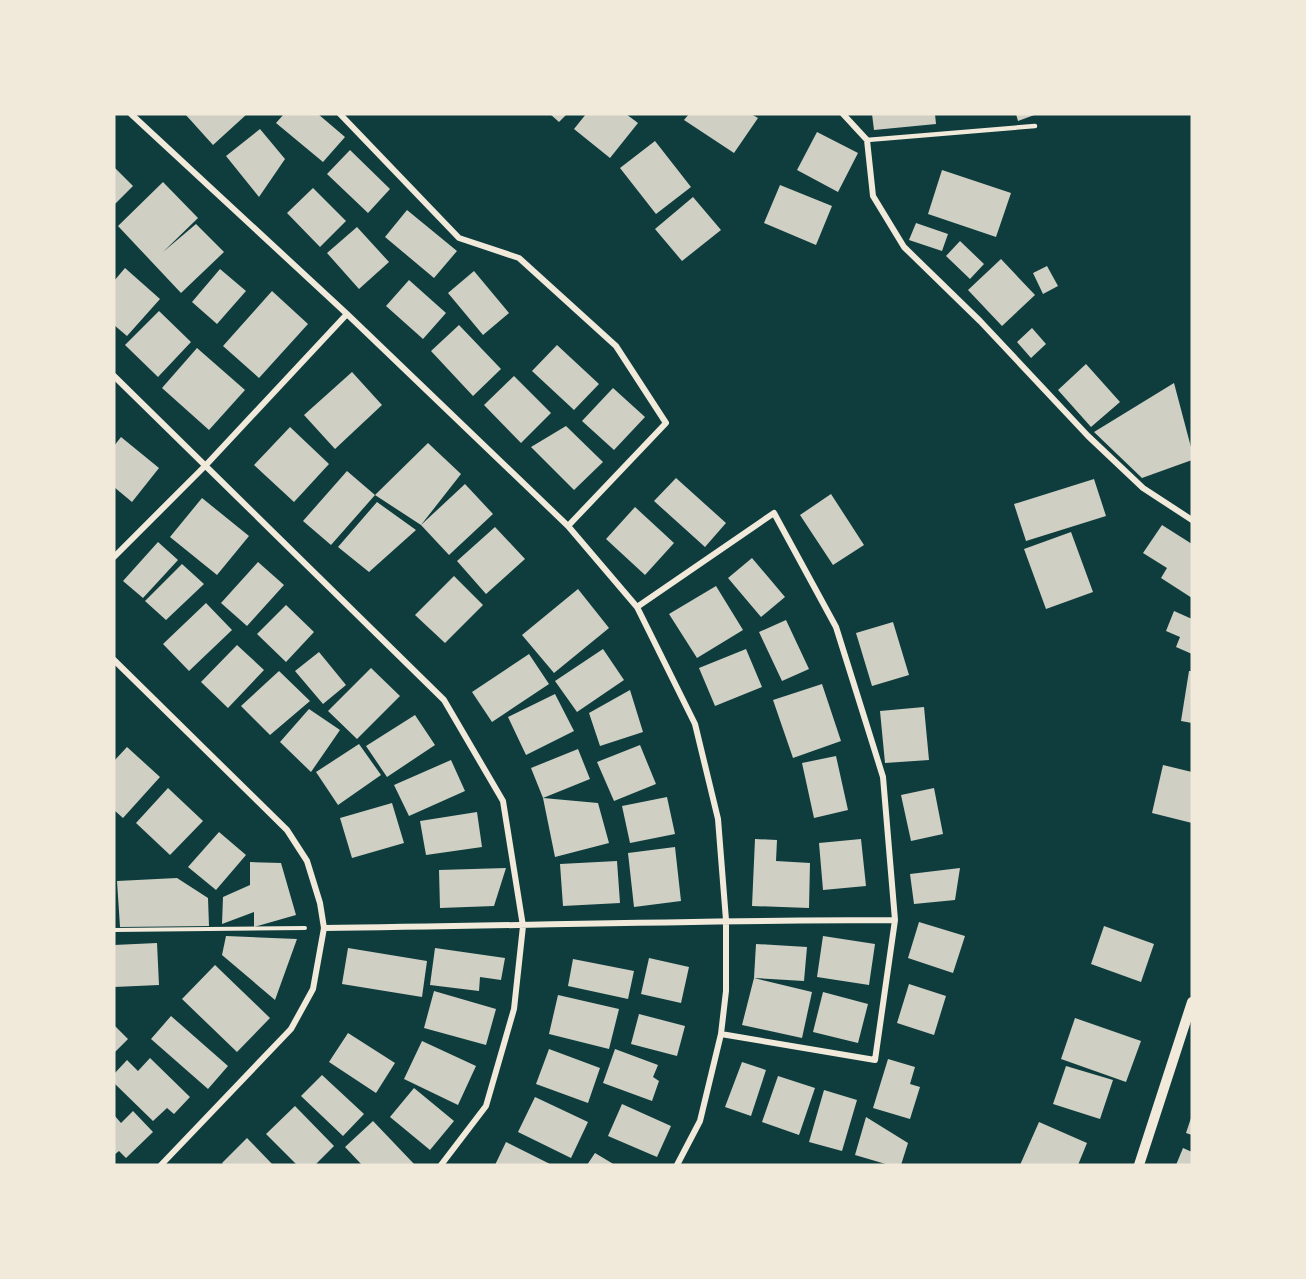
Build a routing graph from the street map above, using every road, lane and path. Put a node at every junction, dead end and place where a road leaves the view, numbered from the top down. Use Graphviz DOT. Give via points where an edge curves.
graph roads {
  1 [pos="340,114"];
  2 [pos="843,114"];
  3 [pos="136,116"];
  4 [pos="1035,126"];
  5 [pos="867,140"];
  6 [pos="347,314"];
  7 [pos="114,376"];
  8 [pos="206,465"];
  9 [pos="1192,520"];
  10 [pos="568,525"];
  11 [pos="114,556"];
  12 [pos="637,607"];
  13 [pos="114,660"];
  14 [pos="726,920"];
  15 [pos="895,920"];
  16 [pos="523,926"];
  17 [pos="324,928"];
  18 [pos="114,930"];
  19 [pos="1192,1002"];
  20 [pos="721,1034"];
  21 [pos="161,1165"];
  22 [pos="441,1165"];
  23 [pos="677,1165"];
  24 [pos="1139,1165"];
  1 -- 10 [label="street" via="459,238 519,258 616,346 666,423"];
  2 -- 5 [label="street"];
  3 -- 6 [label="street"];
  4 -- 5 [label="lane"];
  5 -- 9 [label="street" via="873,196 904,247 1095,443 1143,488"];
  6 -- 8 [label="street"];
  6 -- 10 [label="street"];
  7 -- 8 [label="street"];
  8 -- 11 [label="street"];
  8 -- 16 [label="street" via="444,700 503,801"];
  10 -- 12 [label="street"];
  12 -- 14 [label="street" via="695,724 718,819"];
  12 -- 15 [label="street" via="774,513 836,627 883,777"];
  13 -- 17 [label="street" via="287,830 307,861"];
  14 -- 15 [label="street"];
  14 -- 16 [label="street"];
  14 -- 20 [label="street" via="726,991"];
  15 -- 20 [label="street" via="874,1060"];
  16 -- 17 [label="street"];
  16 -- 22 [label="street" via="514,1009 486,1106"];
  17 -- 18 [label="path"];
  17 -- 21 [label="street" via="313,989 291,1029"];
  19 -- 24 [label="street"];
  20 -- 23 [label="street" via="700,1121"];
}
